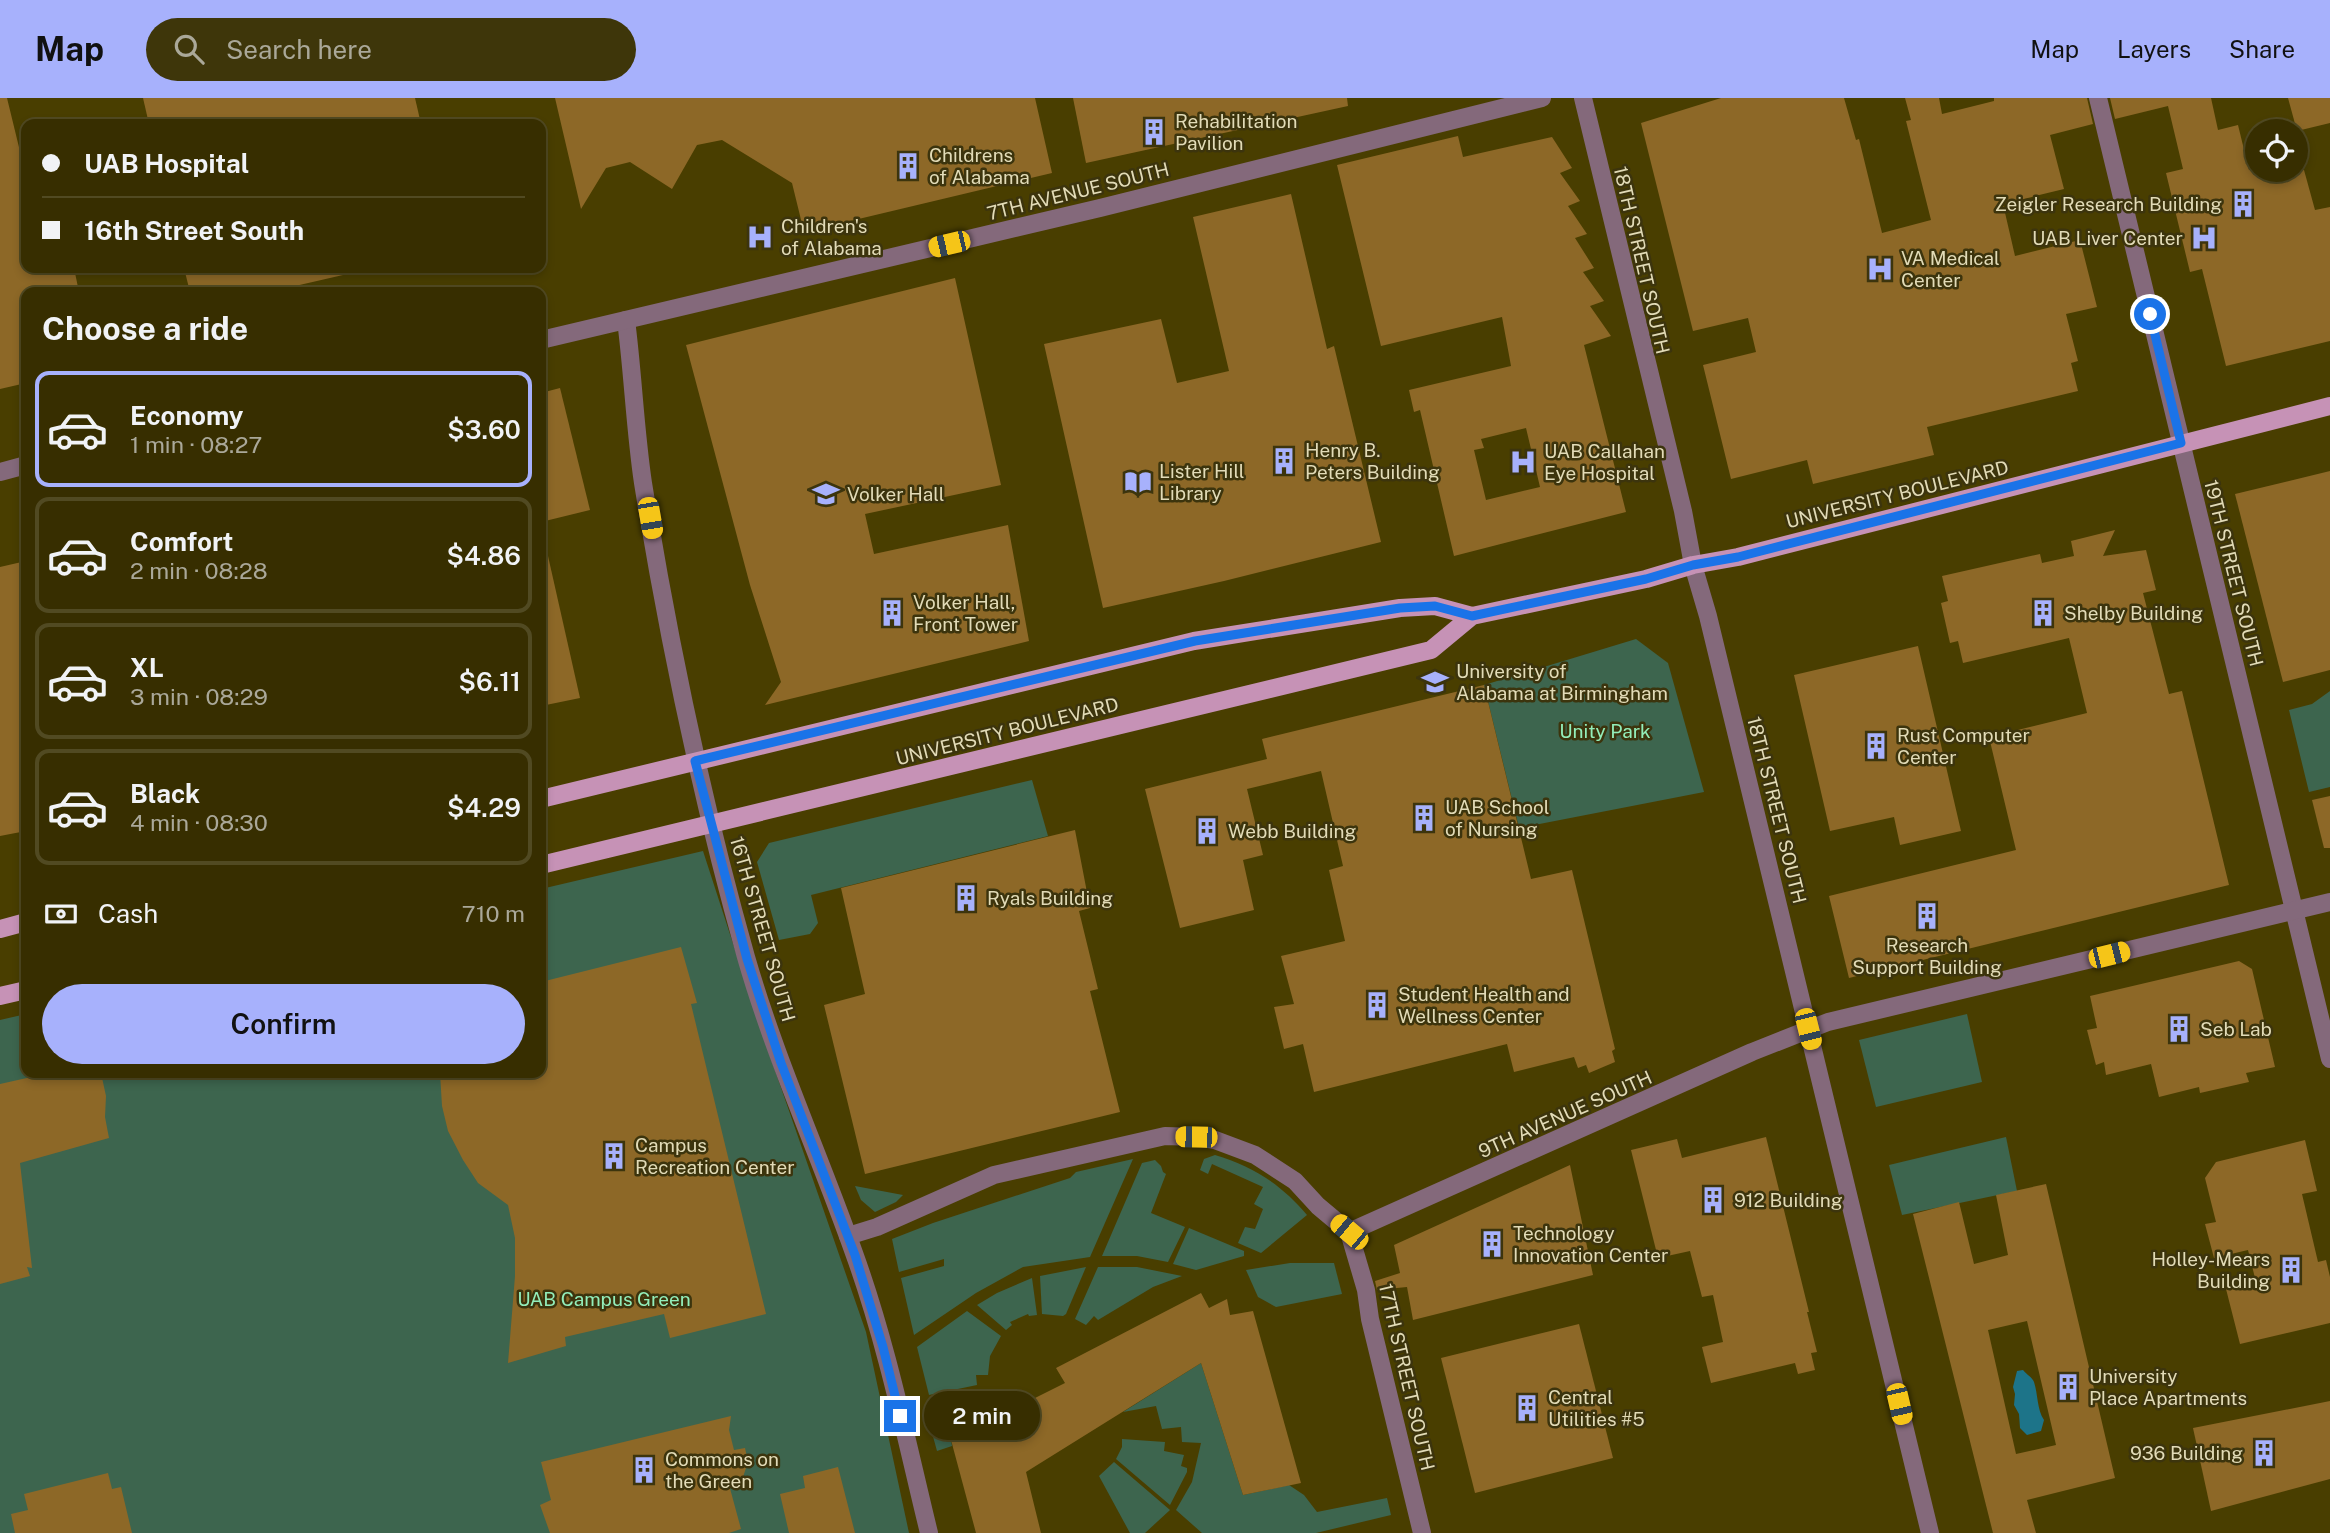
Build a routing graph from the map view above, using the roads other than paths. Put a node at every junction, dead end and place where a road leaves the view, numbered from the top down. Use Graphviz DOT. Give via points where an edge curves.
graph roads {
  1 [pos="1542,98"];
  2 [pos="1583,98"];
  3 [pos="2098,98"];
  4 [pos="626,320"];
  5 [pos="546,339"];
  6 [pos="2330,406"];
  7 [pos="2181,443"];
  8 [pos="21,466"];
  9 [pos="0,471"];
  10 [pos="1693,565"];
  11 [pos="1472,616"];
  12 [pos="695,761"];
  13 [pos="546,798"];
  14 [pos="712,824"];
  15 [pos="546,864"];
  16 [pos="2330,902"];
  17 [pos="2294,910"];
  18 [pos="21,923"];
  19 [pos="0,929"];
  20 [pos="21,991"];
  21 [pos="0,996"];
  22 [pos="1808,1029"];
  23 [pos="2330,1059"];
  24 [pos="1349,1232"];
  25 [pos="848,1236"];
  26 [pos="929,1533"];
  27 [pos="1422,1533"];
  28 [pos="1930,1533"];
  1 -- 4 [label="street, 7TH AVENUE SOUTH"];
  2 -- 10 [label="street, 18TH STREET SOUTH"];
  3 -- 7 [label="street, 19TH STREET SOUTH"];
  4 -- 5 [label="street, 7TH AVENUE SOUTH"];
  4 -- 12 [label="street, 16TH STREET SOUTH" via="643,480"];
  6 -- 7 [label="main road, UNIVERSITY BOULEVARD"];
  7 -- 10 [label="main road, UNIVERSITY BOULEVARD"];
  7 -- 17 [label="street, 19TH STREET SOUTH"];
  8 -- 9 [label="street"];
  10 -- 11 [label="main road, UNIVERSITY BOULEVARD"];
  10 -- 22 [label="street, 18TH STREET SOUTH"];
  11 -- 12 [label="main road, UNIVERSITY BOULEVARD" via="1435,606 1400,608 1195,641"];
  11 -- 14 [label="main road, UNIVERSITY BOULEVARD" via="1431,650"];
  12 -- 13 [label="main road, UNIVERSITY BOULEVARD"];
  12 -- 14 [label="street, 16TH STREET SOUTH"];
  14 -- 15 [label="main road, UNIVERSITY BOULEVARD"];
  14 -- 25 [label="street, 16TH STREET SOUTH" via="747,959 781,1063"];
  16 -- 17 [label="street, 9TH AVENUE SOUTH"];
  17 -- 22 [label="street, 9TH AVENUE SOUTH"];
  17 -- 23 [label="street, 19TH STREET SOUTH"];
  18 -- 19 [label="main road"];
  20 -- 21 [label="main road"];
  22 -- 24 [label="street, 9TH AVENUE SOUTH"];
  22 -- 28 [label="street, 18TH STREET SOUTH"];
  24 -- 25 [label="street" via="1295,1181 1255,1155 1215,1140 1165,1136 994,1175"];
  24 -- 27 [label="street, 17TH STREET SOUTH"];
  25 -- 26 [label="street, 16TH STREET SOUTH" via="889,1369"];
}
